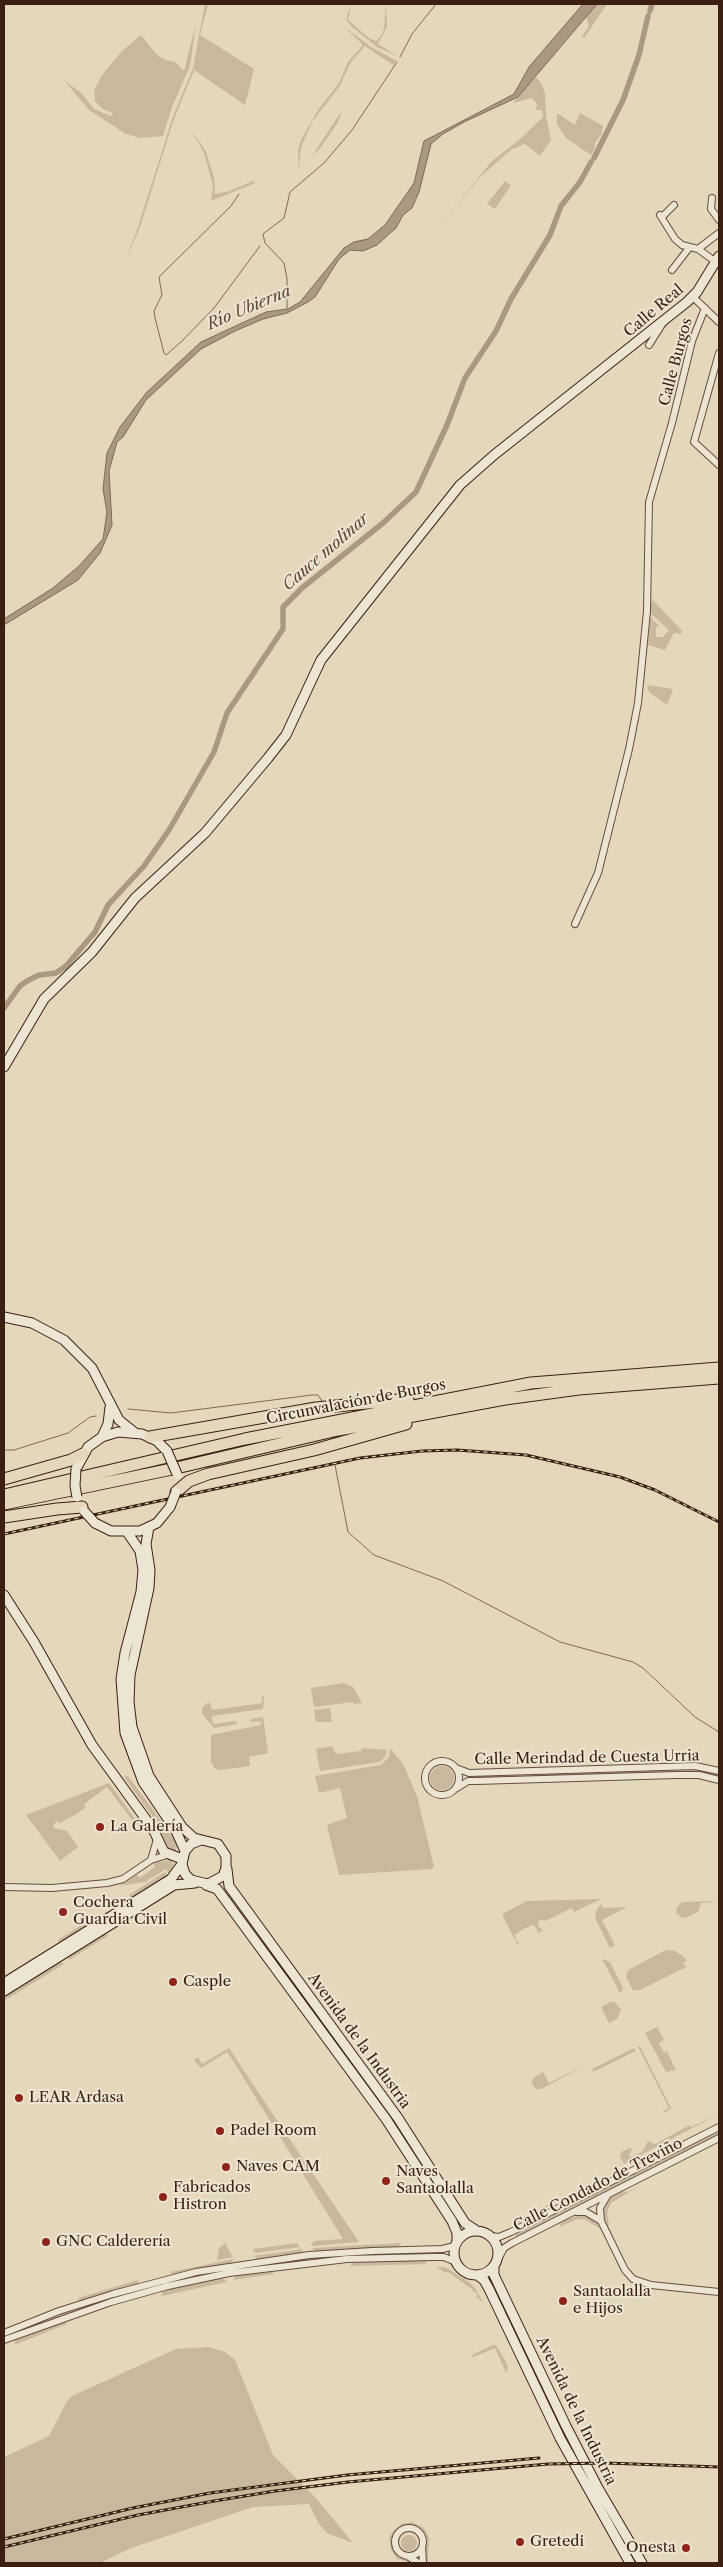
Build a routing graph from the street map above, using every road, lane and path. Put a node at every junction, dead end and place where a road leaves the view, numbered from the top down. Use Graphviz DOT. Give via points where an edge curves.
graph roads {
  1 [pos="712,198"];
  2 [pos="674,206"];
  3 [pos="719,220"];
  4 [pos="719,233"];
  5 [pos="689,248"];
  6 [pos="698,249"];
  7 [pos="717,259"];
  8 [pos="672,270"];
  9 [pos="693,297"];
  10 [pos="705,308"];
  11 [pos="665,321"];
  12 [pos="719,322"];
  13 [pos="649,345"];
  14 [pos="719,353"];
  15 [pos="719,465"];
  16 [pos="575,924"];
  17 [pos="4,1067"];
  18 [pos="4,1317"];
  19 [pos="719,1368"];
  20 [pos="719,1378"];
  21 [pos="531,1383"];
  22 [pos="505,1399"];
  23 [pos="110,1402"];
  24 [pos="134,1432"];
  25 [pos="102,1437"];
  26 [pos="150,1437"];
  27 [pos="83,1454"];
  28 [pos="4,1479"];
  29 [pos="176,1492"];
  30 [pos="4,1495"];
  31 [pos="4,1504"];
  32 [pos="81,1505"];
  33 [pos="4,1517"];
  34 [pos="149,1528"];
  35 [pos="127,1532"];
  36 [pos="4,1595"];
  37 [pos="456,1768"];
  38 [pos="719,1771"];
  39 [pos="719,1780"];
  40 [pos="457,1788"];
  41 [pos="157,1838"];
  42 [pos="201,1840"];
  43 [pos="167,1855"];
  44 [pos="183,1858"];
  45 [pos="151,1860"];
  46 [pos="227,1864"];
  47 [pos="199,1884"];
  48 [pos="4,1887"];
  49 [pos="4,1983"];
  50 [pos="4,1991"];
  51 [pos="719,2127"];
  52 [pos="719,2138"];
  53 [pos="608,2194"];
  54 [pos="571,2213"];
  55 [pos="601,2221"];
  56 [pos="477,2231"];
  57 [pos="490,2236"];
  58 [pos="456,2243"];
  59 [pos="456,2262"];
  60 [pos="495,2265"];
  61 [pos="477,2275"];
  62 [pos="719,2292"];
  63 [pos="4,2333"];
  64 [pos="4,2340"];
  65 [pos="422,2547"];
  66 [pos="406,2556"];
  67 [pos="418,2563"];
  68 [pos="423,2563"];
  69 [pos="630,2563"];
  70 [pos="642,2563"];
  1 -- 3 [label="street" via="711,209"];
  2 -- 5 [label="street" via="661,216 675,239"];
  4 -- 6 [label="street"];
  5 -- 6 [label="street"];
  5 -- 8 [label="street"];
  6 -- 7 [label="street"];
  7 -- 9 [label="main road, Calle Real"];
  9 -- 10 [label="street"];
  9 -- 11 [label="main road, Calle Real"];
  10 -- 12 [label="street"];
  10 -- 16 [label="street, Calle Burgos" via="694,336 649,502 647,611 638,704 629,749 600,866"];
  11 -- 13 [label="street"];
  11 -- 17 [label="main road, Calle Real" via="460,485 321,660 291,726 274,750 205,833 135,898 92,952 44,999"];
  14 -- 15 [label="street" via="694,442"];
  18 -- 23 [label="main road" via="32,1322 64,1340 92,1368"];
  19 -- 21 [label="highway, Circunvalación de Burgos"];
  20 -- 22 [label="highway, Circunvalación de Burgos" via="579,1389"];
  21 -- 26 [label="highway" via="358,1406 316,1408"];
  21 -- 30 [label="highway, Circunvalación de Burgos" via="245,1439"];
  22 -- 29 [label="highway" via="314,1450 208,1474"];
  22 -- 31 [label="highway, Circunvalación de Burgos" via="345,1429"];
  23 -- 24 [label="main road" via="119,1420"];
  23 -- 25 [label="main road" via="108,1424"];
  24 -- 25 [label="main road"];
  24 -- 26 [label="main road"];
  25 -- 27 [label="main road"];
  26 -- 29 [label="main road, bridge" via="167,1452 176,1474"];
  27 -- 28 [label="highway"];
  27 -- 32 [label="main road, bridge" via="75,1480"];
  29 -- 34 [label="main road, bridge" via="163,1517"];
  32 -- 33 [label="highway"];
  32 -- 35 [label="main road, bridge" via="95,1523 111,1531"];
  34 -- 35 [label="main road"];
  34 -- 42 [label="main road" via="146,1537 149,1588 130,1675 132,1727 142,1760 160,1795 186,1832"];
  35 -- 44 [label="main road" via="140,1551 142,1570 140,1598 121,1679 125,1733 143,1782 176,1831"];
  36 -- 41 [label="main road" via="95,1750"];
  37 -- 38 [label="street, Calle Merindad de Cuesta Urria" via="469,1773 695,1766"];
  37 -- 40 [label="street" via="460,1776"];
  37 -- 40 [label="street" via="447,1762 436,1762 428,1768 425,1779 428,1788 436,1794 445,1795"];
  39 -- 40 [label="street, Calle Merindad de Cuesta Urria" via="683,1775 468,1781"];
  41 -- 43 [label="main road"];
  41 -- 45 [label="street"];
  42 -- 44 [label="main road" via="191,1844"];
  42 -- 46 [label="main road" via="218,1844"];
  43 -- 44 [label="main road"];
  43 -- 45 [label="street"];
  44 -- 47 [label="main road" via="185,1874"];
  44 -- 49 [label="main road" via="171,1879"];
  45 -- 48 [label="street" via="123,1879 107,1883 52,1888"];
  46 -- 47 [label="main road" via="220,1879"];
  46 -- 56 [label="main road, Avenida de la Industria" via="228,1886 398,2118 465,2223"];
  47 -- 50 [label="main road" via="174,1885"];
  47 -- 58 [label="main road, Avenida de la Industria" via="217,1889 386,2119 452,2221 458,2233"];
  51 -- 57 [label="street, Calle Condado de Treviño" via="512,2232"];
  52 -- 53 [label="street, Calle Condado de Treviño"];
  53 -- 54 [label="street, Calle Condado de Treviño"];
  53 -- 55 [label="street" via="600,2208"];
  54 -- 55 [label="street" via="586,2212"];
  54 -- 60 [label="street, Calle Condado de Treviño" via="507,2245"];
  55 -- 62 [label="street" via="625,2270 635,2280 651,2285"];
  56 -- 57 [label="main road"];
  56 -- 58 [label="main road" via="463,2235"];
  57 -- 60 [label="main road" via="498,2250"];
  58 -- 59 [label="main road"];
  58 -- 63 [label="street" via="442,2249 309,2255 196,2272 59,2311"];
  59 -- 61 [label="main road" via="465,2272"];
  59 -- 64 [label="street" via="444,2257 348,2259 229,2273 110,2302"];
  60 -- 61 [label="main road" via="485,2274"];
  60 -- 70 [label="main road, Avenida de la Industria" via="494,2275 566,2426"];
  61 -- 69 [label="main road, Avenida de la Industria" via="489,2289 560,2438"];
  65 -- 66 [label="street" via="414,2555"];
  65 -- 66 [label="street" via="420,2534 412,2529 403,2530 396,2541 398,2550"];
  65 -- 68 [label="street"];
  66 -- 67 [label="street"];
}
